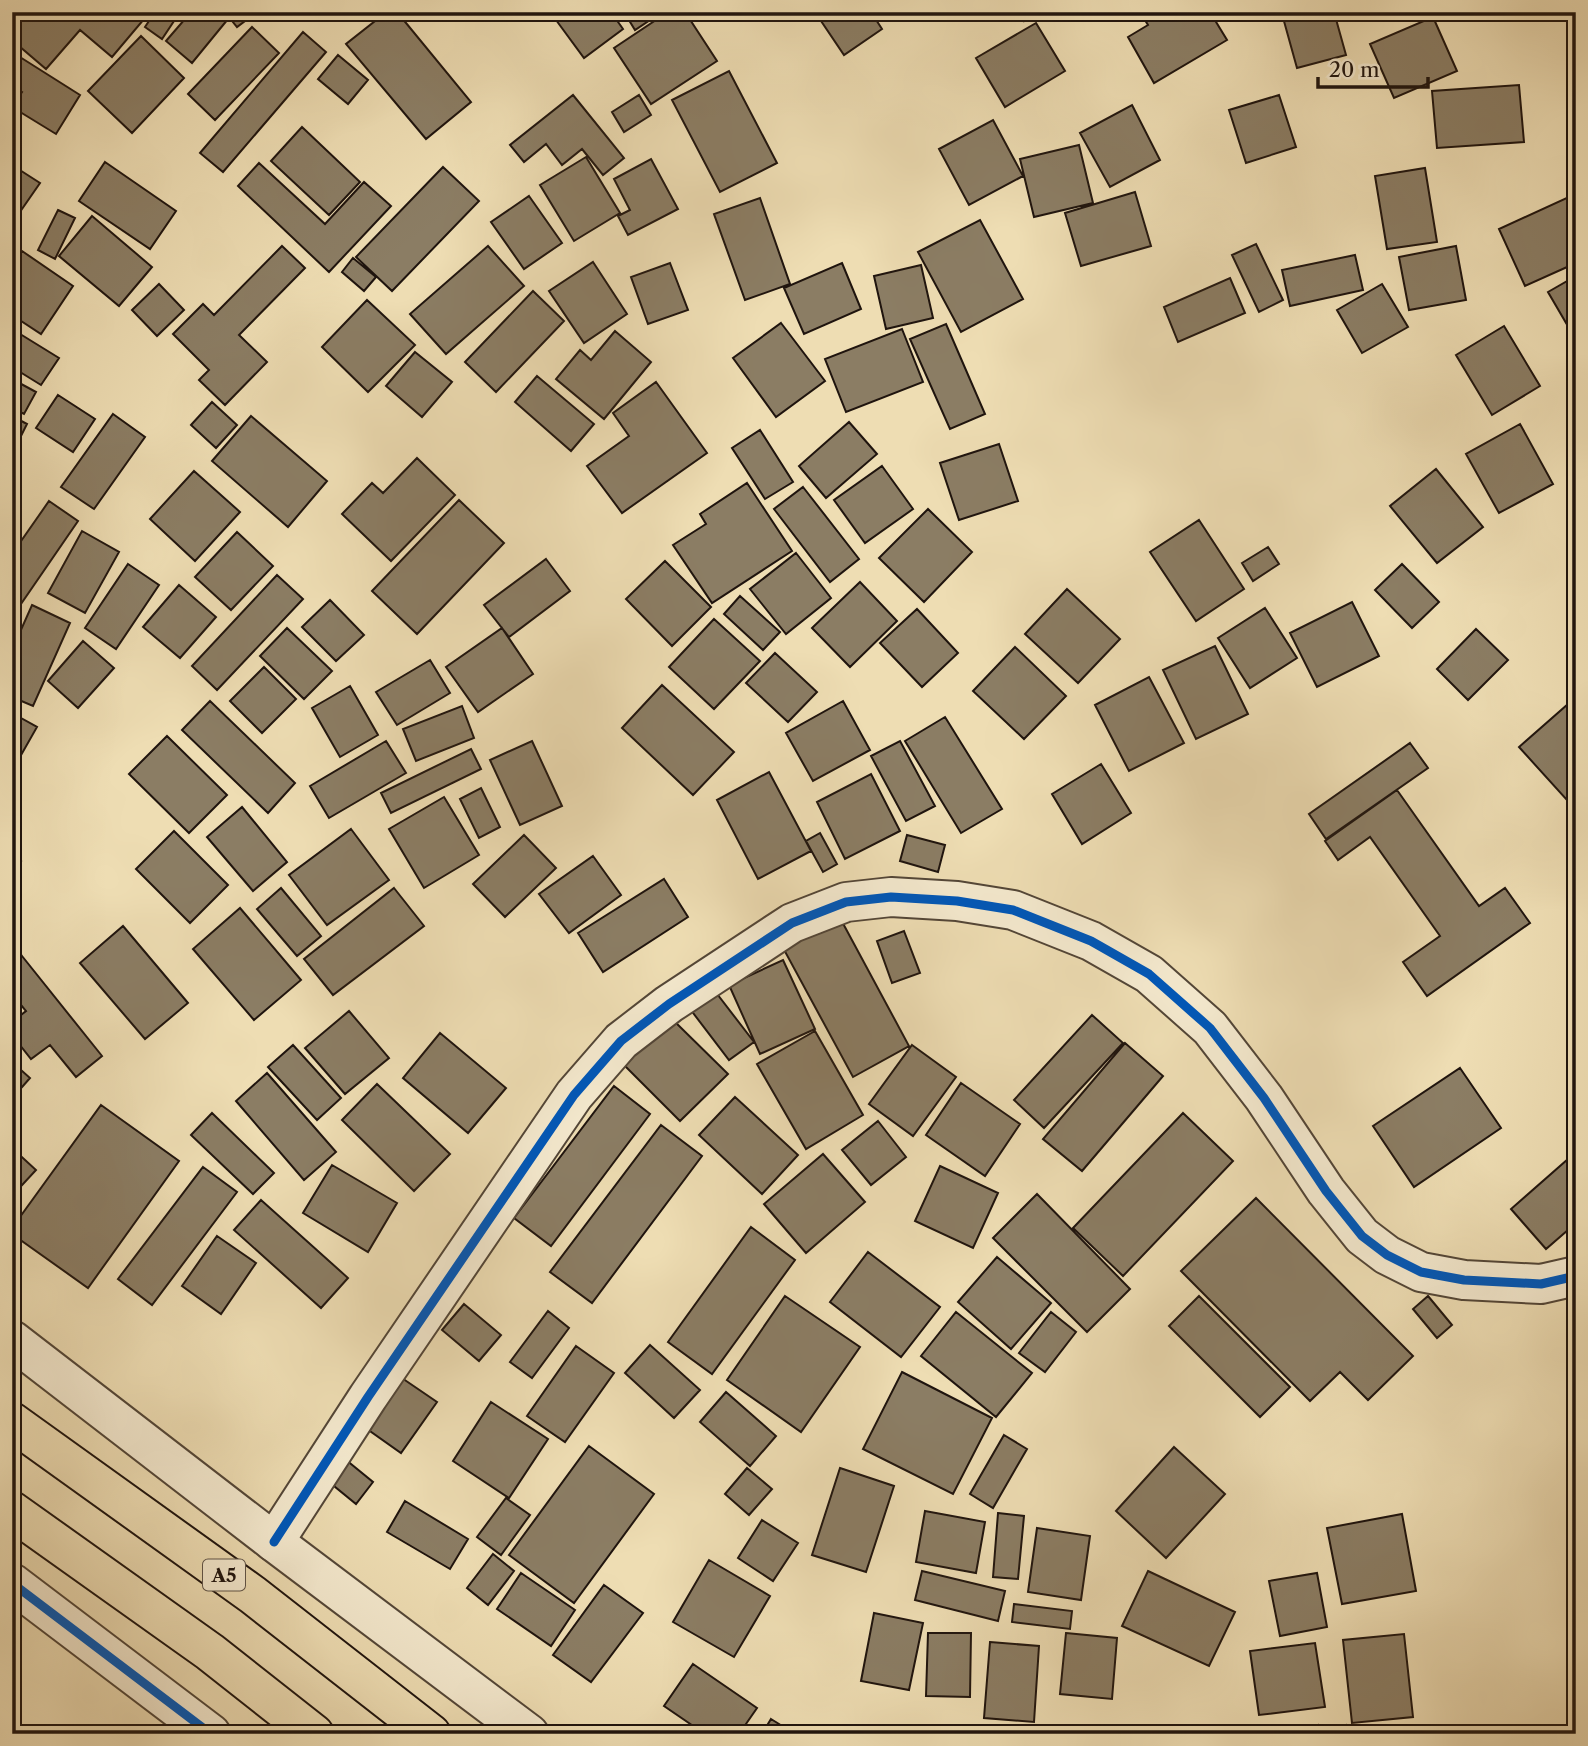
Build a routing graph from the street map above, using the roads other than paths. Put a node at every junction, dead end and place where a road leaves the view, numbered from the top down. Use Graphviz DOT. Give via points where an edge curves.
graph roads {
  1 [pos="1576,1276"];
  2 [pos="12,1340"];
  3 [pos="12,1422"];
  4 [pos="12,1511"];
  5 [pos="274,1542"];
  6 [pos="12,1583"];
  7 [pos="211,1734"];
  8 [pos="314,1734"];
  9 [pos="431,1734"];
  10 [pos="530,1734"];
  1 -- 5 [label="street" via="1541,1284 1464,1280 1421,1272 1387,1255 1362,1236 1326,1191 1210,1028 1149,974 1091,941 1013,910 957,901 891,897 846,902 792,923 621,1041 574,1095"];
  2 -- 5 [label="street"];
  3 -- 9 [label="highway, A5" via="253,1595"];
  4 -- 8 [label="highway" via="210,1652"];
  5 -- 10 [label="street"];
  6 -- 7 [label="street"];
}
